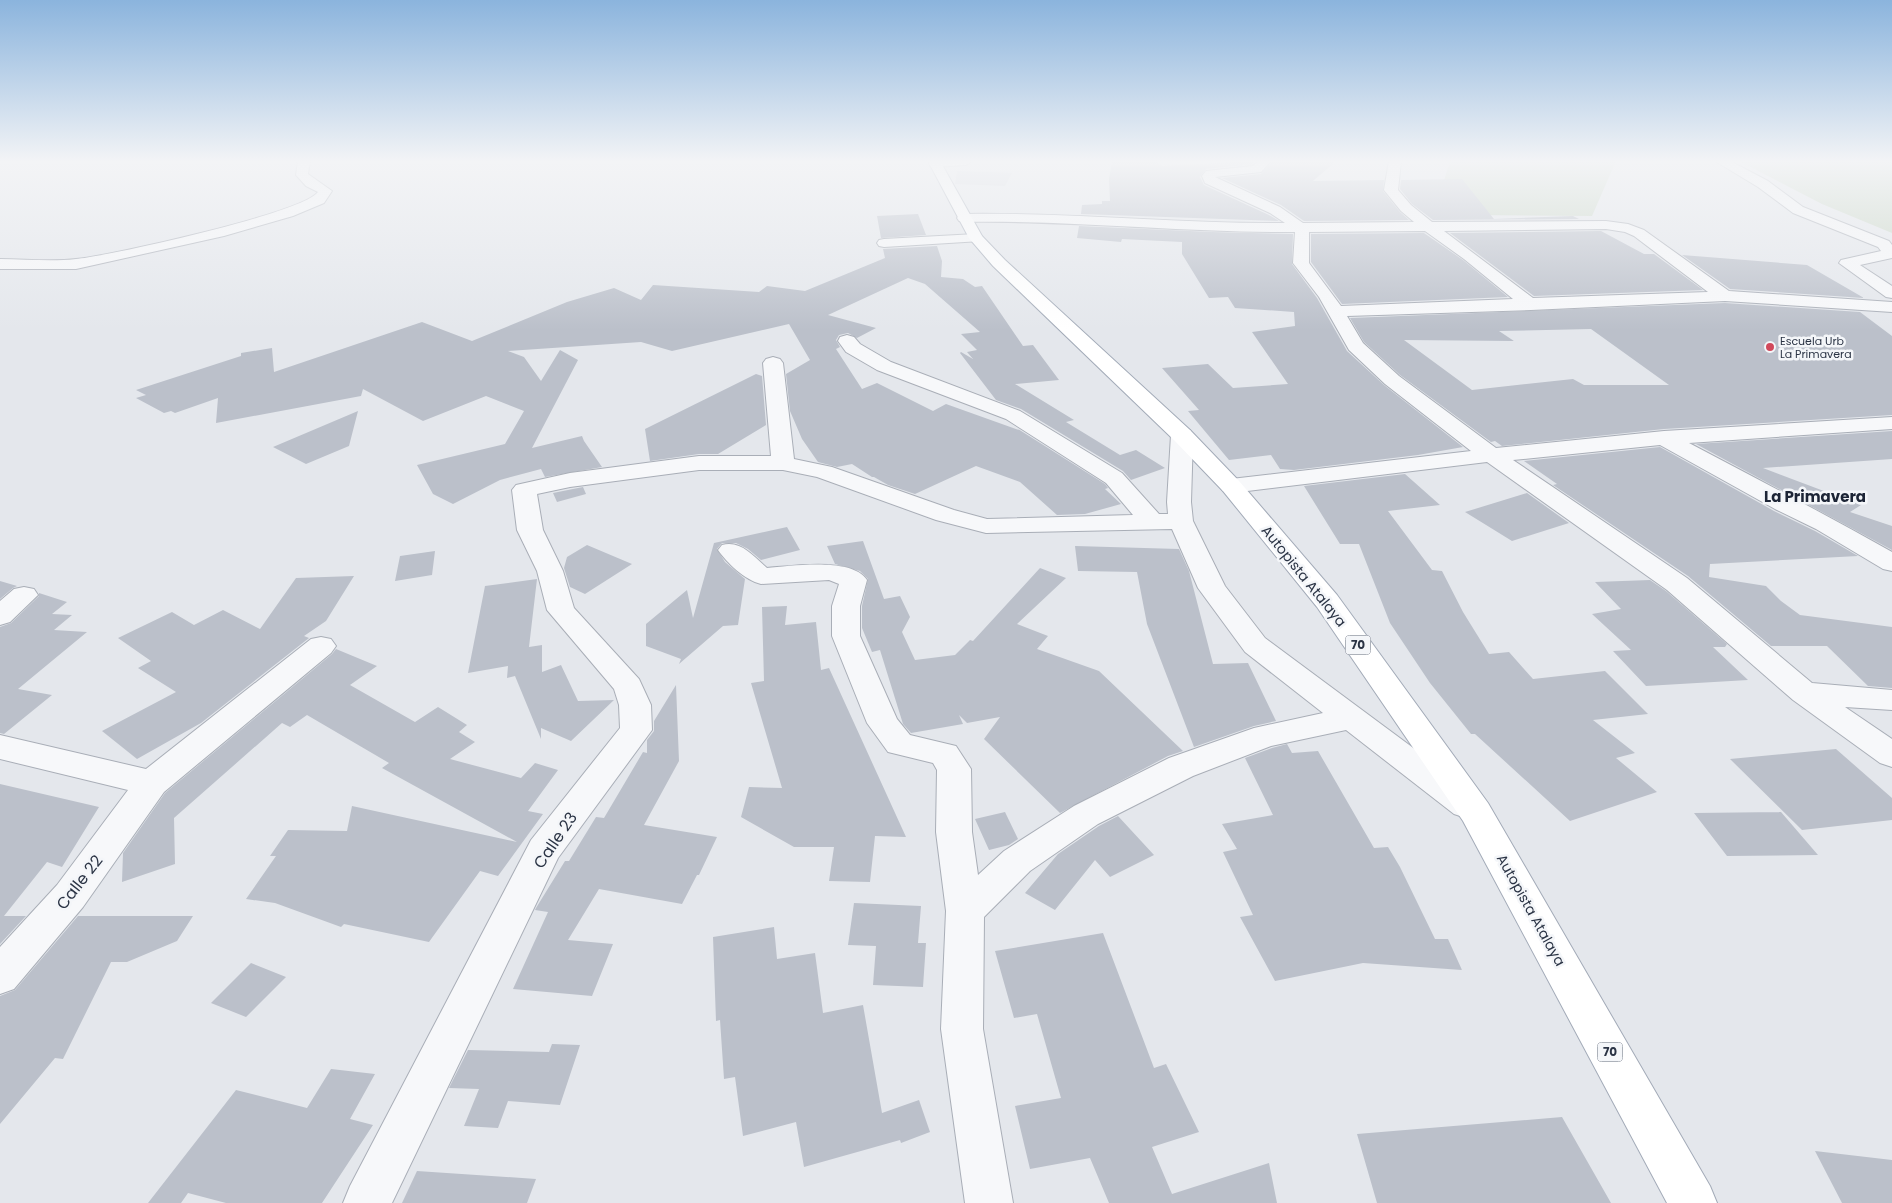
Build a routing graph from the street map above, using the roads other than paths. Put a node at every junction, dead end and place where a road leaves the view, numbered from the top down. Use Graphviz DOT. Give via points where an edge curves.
graph roads {
  1 [pos="274,217"];
  2 [pos="1012,217"];
  3 [pos="1039,217"];
  4 [pos="1285,217"];
  5 [pos="1417,217"];
  6 [pos="1816,217"];
  7 [pos="964,218"];
  8 [pos="1426,225"];
  9 [pos="1302,229"];
  10 [pos="976,238"];
  11 [pos="884,243"];
  12 [pos="0,264"];
  13 [pos="1892,293"];
  14 [pos="1724,296"];
  15 [pos="1531,305"];
  16 [pos="1892,307"];
  17 [pos="1336,311"];
  18 [pos="847,341"];
  19 [pos="773,363"];
  20 [pos="1892,423"];
  21 [pos="1182,435"];
  22 [pos="1664,438"];
  23 [pos="1491,455"];
  24 [pos="783,463"];
  25 [pos="1231,486"];
  26 [pos="1181,521"];
  27 [pos="1153,522"];
  28 [pos="730,550"];
  29 [pos="1892,563"];
  30 [pos="24,595"];
  31 [pos="0,616"];
  32 [pos="321,646"];
  33 [pos="1804,693"];
  34 [pos="1892,700"];
  35 [pos="1351,718"];
  36 [pos="0,747"];
  37 [pos="1892,755"];
  38 [pos="152,783"];
  39 [pos="1476,812"];
  40 [pos="965,911"];
  41 [pos="0,976"];
  42 [pos="367,1203"];
  43 [pos="989,1203"];
  44 [pos="1693,1203"];
  1 -- 12 [label="street" via="224,232 76,264"];
  2 -- 7 [label="street"];
  3 -- 9 [label="street" via="1159,218 1231,228"];
  4 -- 9 [label="street"];
  5 -- 8 [label="street"];
  6 -- 13 [label="street" via="1884,244 1890,254 1847,262"];
  7 -- 10 [label="main road, Autopista Atalaya / 70"];
  8 -- 9 [label="street"];
  8 -- 14 [label="street" via="1606,225 1628,228"];
  8 -- 15 [label="street"];
  9 -- 17 [label="street" via="1302,263"];
  10 -- 11 [label="street"];
  10 -- 21 [label="main road, Autopista Atalaya / 70"];
  14 -- 15 [label="street"];
  14 -- 16 [label="street"];
  15 -- 17 [label="street"];
  17 -- 23 [label="street" via="1356,346 1392,380"];
  18 -- 27 [label="street" via="884,366 1013,415 1114,478"];
  19 -- 24 [label="street"];
  20 -- 22 [label="street"];
  21 -- 25 [label="main road, Autopista Atalaya / 70"];
  21 -- 26 [label="street"];
  22 -- 23 [label="street"];
  22 -- 29 [label="street"];
  23 -- 25 [label="street"];
  23 -- 33 [label="street" via="1677,584"];
  24 -- 27 [label="street" via="824,472 945,515 986,526"];
  24 -- 42 [label="street, Calle 23" via="699,463 570,480 524,490 530,530 550,571 561,610 628,686 635,705 636,730 544,850"];
  25 -- 39 [label="main road, Autopista Atalaya / 70" via="1327,601"];
  26 -- 27 [label="street"];
  26 -- 35 [label="street" via="1212,588 1255,646"];
  28 -- 40 [label="street" via="761,576 831,572 854,580 846,606 846,636 883,723 899,744 944,754 954,769 954,832"];
  30 -- 31 [label="street"];
  32 -- 38 [label="street, Calle 22"];
  33 -- 34 [label="street"];
  33 -- 37 [label="street"];
  35 -- 39 [label="street"];
  35 -- 40 [label="street" via="1256,739 1182,767 1086,814 1017,861"];
  36 -- 38 [label="street"];
  38 -- 41 [label="street, Calle 22" via="70,896"];
  39 -- 44 [label="main road, Autopista Atalaya / 70"];
  40 -- 43 [label="street" via="962,1029"];
}
